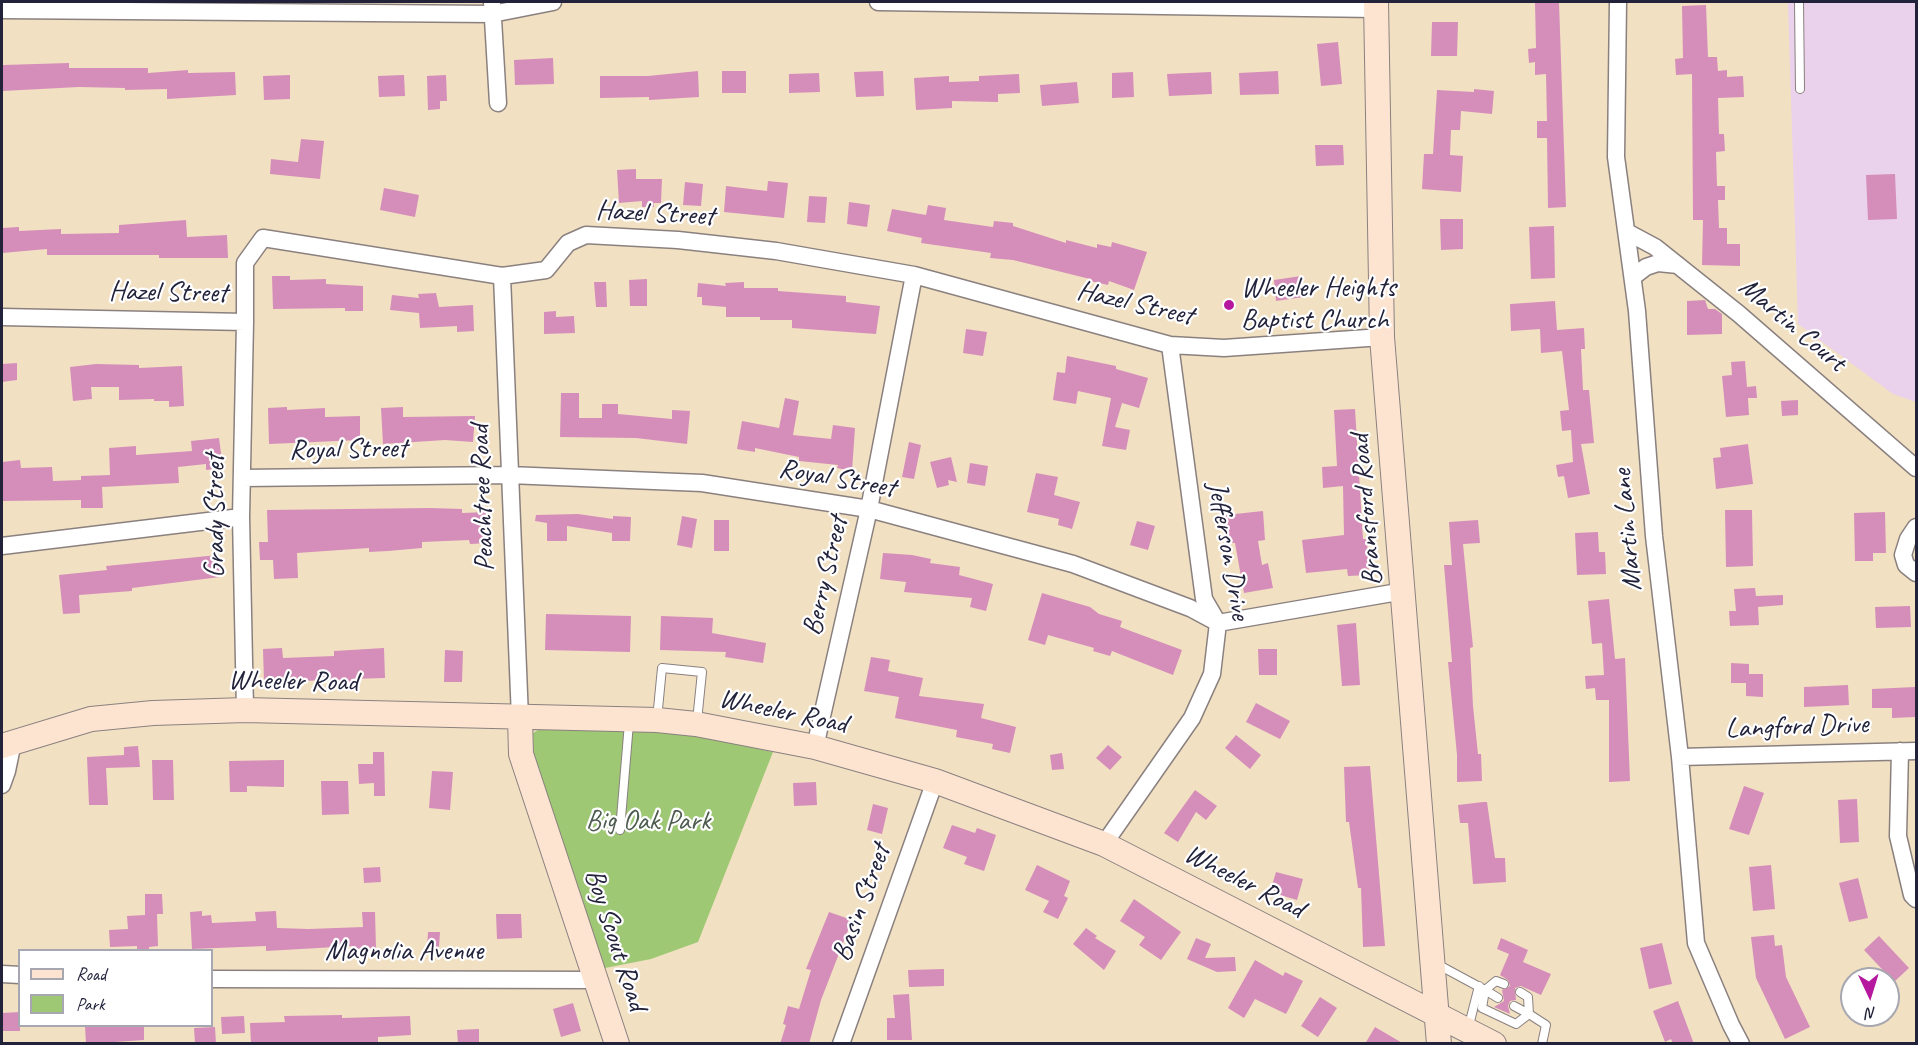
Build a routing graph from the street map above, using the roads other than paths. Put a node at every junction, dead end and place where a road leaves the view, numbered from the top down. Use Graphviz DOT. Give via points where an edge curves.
graph roads {
  1 [pos="553,2"];
  2 [pos="878,2"];
  3 [pos="1618,2"];
  4 [pos="1799,2"];
  5 [pos="1376,5"];
  6 [pos="492,8"];
  7 [pos="2,10"];
  8 [pos="1800,89"];
  9 [pos="498,104"];
  10 [pos="1627,232"];
  11 [pos="1678,265"];
  12 [pos="914,275"];
  13 [pos="502,276"];
  14 [pos="1633,277"];
  15 [pos="2,317"];
  16 [pos="245,322"];
  17 [pos="1382,337"];
  18 [pos="1170,345"];
  19 [pos="1917,468"];
  20 [pos="509,475"];
  21 [pos="242,478"];
  22 [pos="869,509"];
  23 [pos="241,518"];
  24 [pos="1917,527"];
  25 [pos="2,546"];
  26 [pos="1917,573"];
  27 [pos="1404,591"];
  28 [pos="1218,623"];
  29 [pos="245,710"];
  30 [pos="520,718"];
  31 [pos="629,719"];
  32 [pos="657,720"];
  33 [pos="696,724"];
  34 [pos="7,744"];
  35 [pos="815,747"];
  36 [pos="1909,751"];
  37 [pos="1680,757"];
  38 [pos="935,781"];
  39 [pos="2,785"];
  40 [pos="620,830"];
  41 [pos="1104,844"];
  42 [pos="1917,899"];
  43 [pos="1433,962"];
  44 [pos="2,974"];
  45 [pos="18,975"];
  46 [pos="213,979"];
  47 [pos="596,980"];
  48 [pos="1504,984"];
  49 [pos="1482,988"];
  50 [pos="1520,992"];
  51 [pos="1498,998"];
  52 [pos="1514,1006"];
  53 [pos="1435,1012"];
  54 [pos="1529,1014"];
  55 [pos="1468,1029"];
  56 [pos="617,1044"];
  57 [pos="841,1044"];
  58 [pos="1439,1044"];
  59 [pos="1494,1044"];
  60 [pos="1542,1044"];
  61 [pos="1741,1044"];
  1 -- 6 [label="street"];
  2 -- 5 [label="street"];
  3 -- 10 [label="street, Martin Lane" via="1616,157"];
  4 -- 8 [label="lane"];
  5 -- 17 [label="street, Bransford Road"];
  6 -- 7 [label="street"];
  6 -- 9 [label="street"];
  10 -- 11 [label="street, Martin Court"];
  10 -- 14 [label="street, Martin Lane"];
  11 -- 14 [label="street" via="1658,263"];
  11 -- 19 [label="street, Martin Court"];
  12 -- 13 [label="street, Hazel Street" via="776,251 586,235 568,243 546,270"];
  12 -- 18 [label="street, Hazel Street"];
  12 -- 22 [label="street, Berry Street"];
  13 -- 16 [label="street, Hazel Street" via="263,238 245,263"];
  13 -- 20 [label="street, Peachtree Road"];
  14 -- 37 [label="street, Martin Lane" via="1654,536"];
  15 -- 16 [label="street, Hazel Street"];
  16 -- 21 [label="street, Grady Street"];
  17 -- 18 [label="street, Hazel Street" via="1224,348"];
  17 -- 27 [label="street, Bransford Road"];
  18 -- 28 [label="street, Jefferson Drive" via="1204,598"];
  20 -- 21 [label="street, Royal Street"];
  20 -- 22 [label="street, Royal Street" via="702,483"];
  20 -- 30 [label="street, Peachtree Road"];
  21 -- 23 [label="street, Grady Street"];
  22 -- 28 [label="street, Royal Street" via="1073,564 1190,608"];
  22 -- 35 [label="street, Berry Street"];
  23 -- 25 [label="street"];
  23 -- 29 [label="street, Grady Street"];
  24 -- 26 [label="street" via="1903,555 1906,565"];
  27 -- 28 [label="street"];
  27 -- 43 [label="street, Bransford Road"];
  28 -- 41 [label="street, Jefferson Drive" via="1212,674 1192,718"];
  29 -- 30 [label="street, Wheeler Road"];
  29 -- 34 [label="street, Wheeler Road" via="91,719"];
  30 -- 31 [label="street, Wheeler Road"];
  30 -- 47 [label="street, Boy Scout Road" via="521,754"];
  31 -- 32 [label="street, Wheeler Road"];
  31 -- 40 [label="lane"];
  32 -- 33 [label="street, Wheeler Road"];
  32 -- 33 [label="lane" via="662,668 702,672"];
  33 -- 35 [label="street, Wheeler Road"];
  34 -- 39 [label="street" via="7,771"];
  35 -- 38 [label="street, Wheeler Road"];
  36 -- 37 [label="street, Langford Drive"];
  36 -- 42 [label="street" via="1898,836 1912,896"];
  37 -- 61 [label="street, Martin Lane" via="1696,942"];
  38 -- 41 [label="street, Wheeler Road"];
  38 -- 57 [label="street, Basin Street"];
  41 -- 53 [label="street, Wheeler Road"];
  43 -- 49 [label="lane"];
  43 -- 53 [label="street, Bransford Road"];
  44 -- 45 [label="street"];
  46 -- 47 [label="street, Magnolia Avenue"];
  47 -- 56 [label="street, Boy Scout Road"];
  48 -- 49 [label="lane" via="1496,981"];
  49 -- 51 [label="lane"];
  49 -- 54 [label="lane" via="1482,1008 1516,1024"];
  49 -- 55 [label="lane"];
  50 -- 54 [label="lane" via="1528,997"];
  52 -- 54 [label="lane"];
  53 -- 55 [label="street, Wheeler Road"];
  53 -- 58 [label="street, Bransford Road"];
  54 -- 60 [label="lane" via="1546,1025"];
  55 -- 59 [label="street, Wheeler Road"];
}
